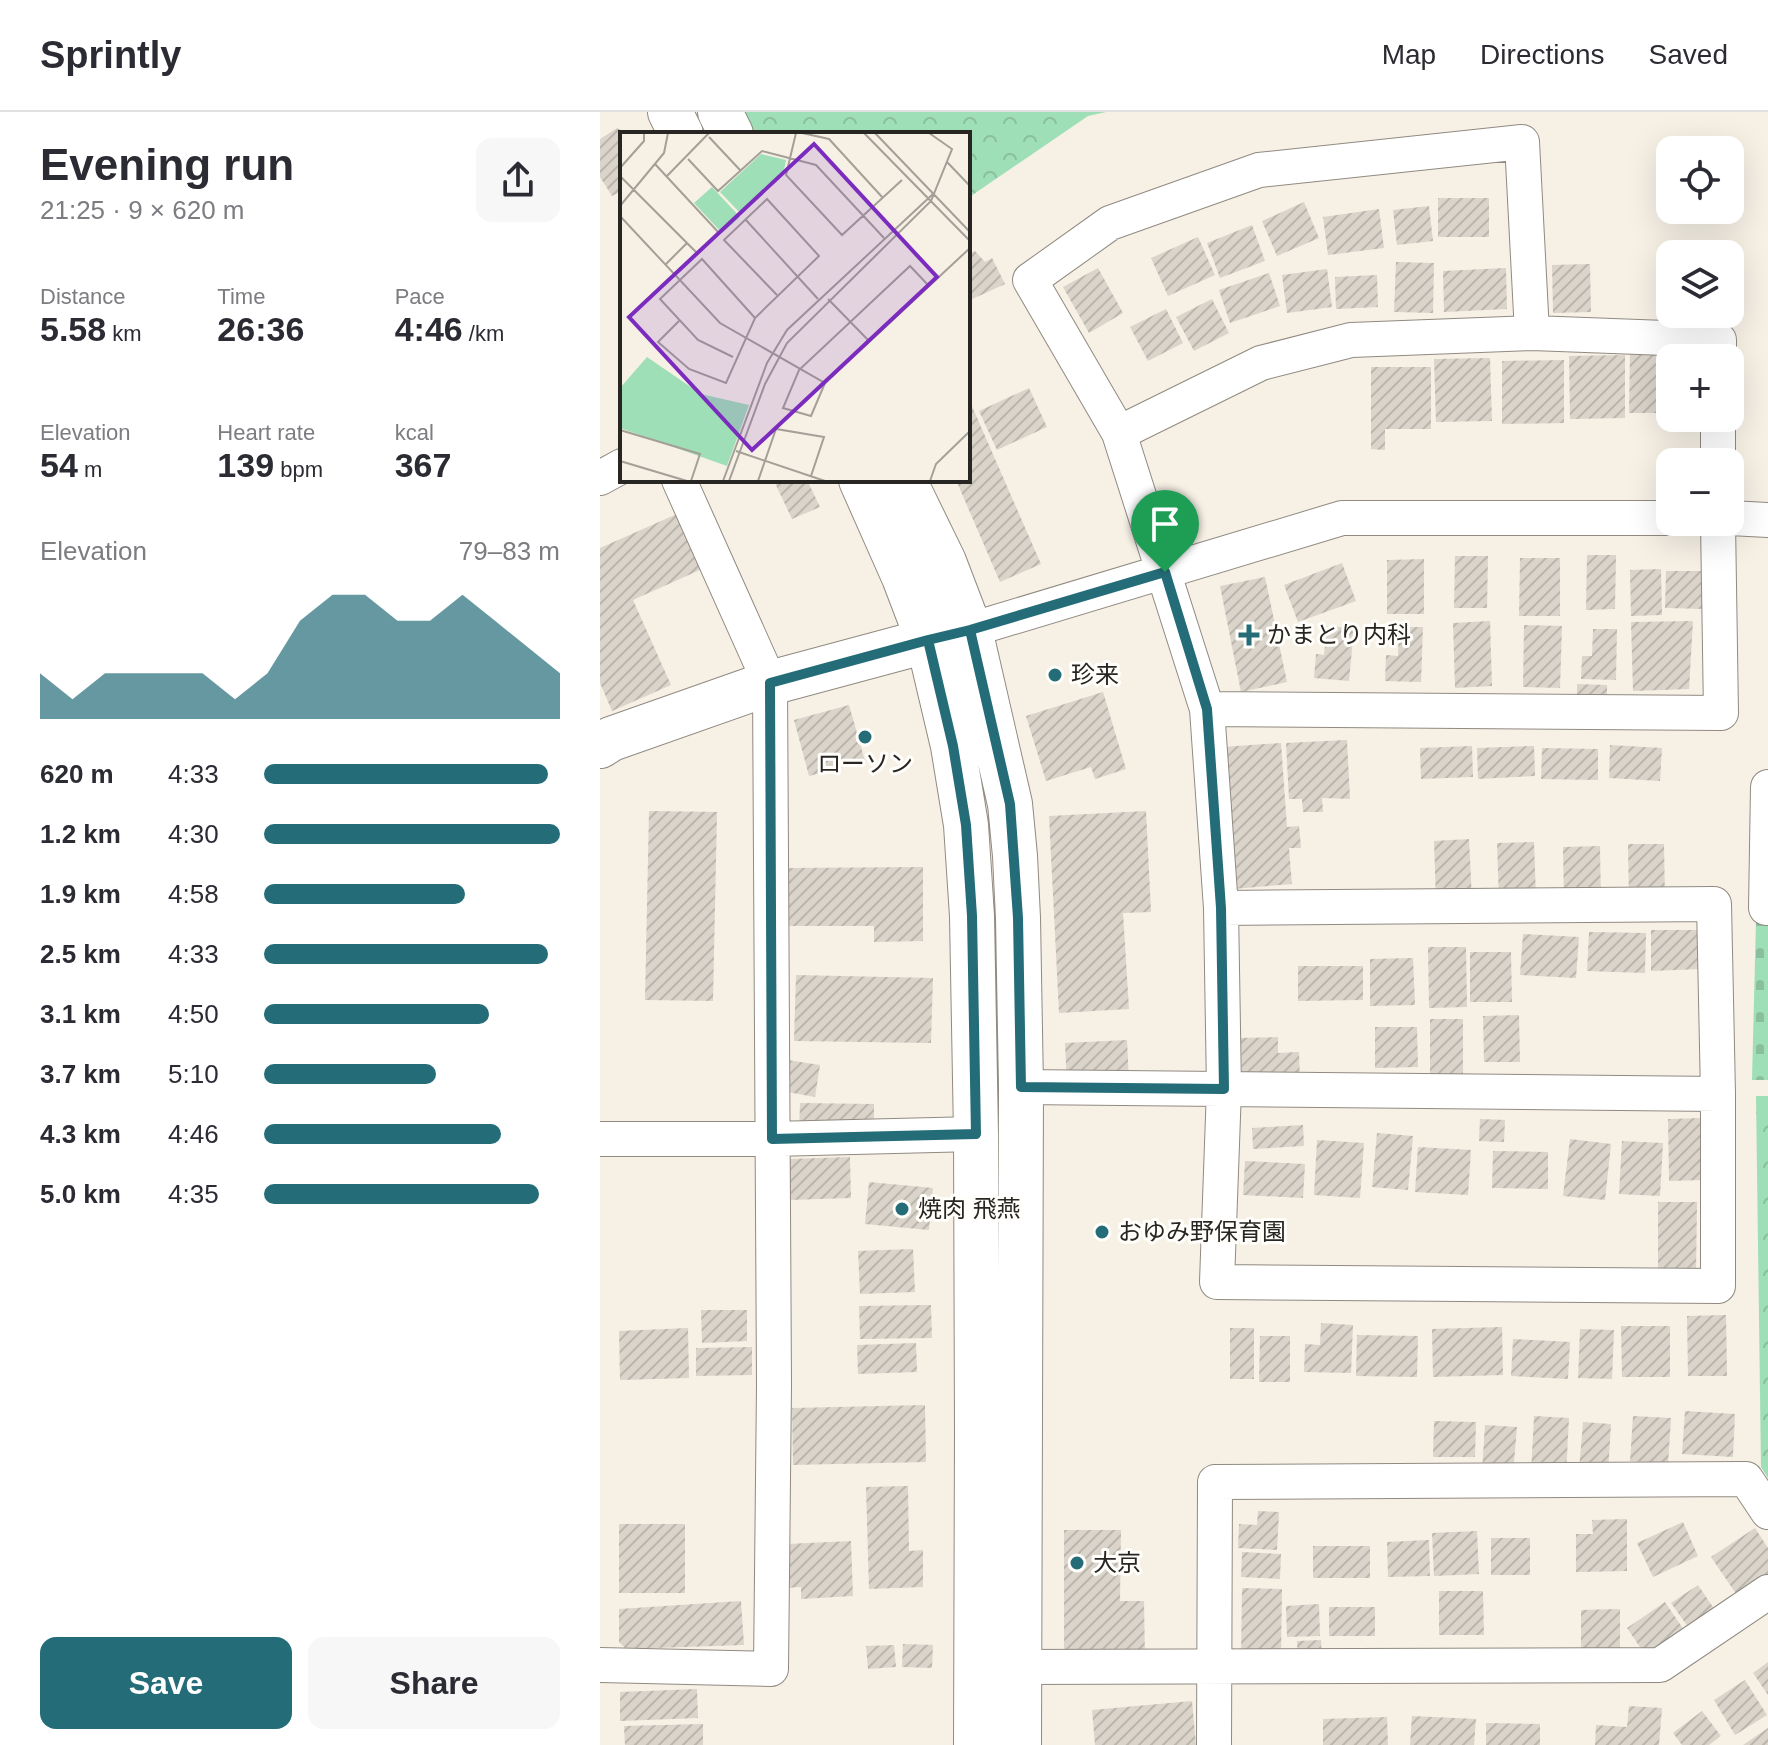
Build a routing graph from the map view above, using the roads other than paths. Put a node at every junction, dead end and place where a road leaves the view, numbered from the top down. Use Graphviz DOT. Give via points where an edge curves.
graph roads {
  1 [pos="670,112"];
  2 [pos="720,112"];
  3 [pos="680,132"];
  4 [pos="730,132"];
  5 [pos="1532,333"];
  6 [pos="1719,344"];
  7 [pos="1119,433"];
  8 [pos="620,467"];
  9 [pos="600,478"];
  10 [pos="680,482"];
  11 [pos="862,482"];
  12 [pos="905,482"];
  13 [pos="1656,518"];
  14 [pos="1744,519"];
  15 [pos="1768,520"];
  16 [pos="1718,536"];
  17 [pos="1165,572"];
  18 [pos="970,630"];
  19 [pos="928,640"];
  20 [pos="770,683"];
  21 [pos="1207,709"];
  22 [pos="600,746"];
  23 [pos="1768,787"];
  24 [pos="1221,908"];
  25 [pos="1768,908"];
  26 [pos="1021,1087"];
  27 [pos="1224,1089"];
  28 [pos="1718,1094"];
  29 [pos="976,1134"];
  30 [pos="600,1139"];
  31 [pos="772,1139"];
  32 [pos="1768,1512"];
  33 [pos="1768,1592"];
  34 [pos="600,1665"];
  35 [pos="1019,1667"];
  36 [pos="1214,1667"];
  37 [pos="976,1745"];
  38 [pos="1019,1745"];
  39 [pos="1214,1745"];
  1 -- 3 [label="street"];
  2 -- 4 [label="street"];
  5 -- 6 [label="street"];
  5 -- 7 [label="street" via="1351,340 1261,363"];
  5 -- 7 [label="street" via="1522,142 1259,170 1110,223 1030,280"];
  7 -- 17 [label="street"];
  8 -- 9 [label="street"];
  10 -- 20 [label="street"];
  11 -- 19 [label="street"];
  12 -- 18 [label="street"];
  13 -- 17 [label="street" via="1342,518"];
  14 -- 15 [label="street"];
  16 -- 21 [label="street" via="1721,713"];
  17 -- 18 [label="street"];
  17 -- 21 [label="street"];
  18 -- 19 [label="street"];
  18 -- 26 [label="street" via="1010,804"];
  19 -- 20 [label="street"];
  19 -- 29 [label="street" via="966,825"];
  20 -- 22 [label="street"];
  20 -- 31 [label="street"];
  21 -- 24 [label="street"];
  23 -- 25 [label="street"];
  24 -- 27 [label="street"];
  24 -- 28 [label="street" via="1714,904"];
  26 -- 27 [label="street"];
  26 -- 35 [label="street"];
  27 -- 28 [label="street"];
  27 -- 28 [label="street" via="1217,1282 1718,1286"];
  29 -- 31 [label="street"];
  29 -- 37 [label="street"];
  30 -- 31 [label="street"];
  31 -- 34 [label="street" via="771,1669"];
  32 -- 36 [label="street" via="1746,1479 1215,1482"];
  33 -- 36 [label="street" via="1660,1665"];
  35 -- 36 [label="street"];
  35 -- 38 [label="street"];
  36 -- 39 [label="street"];
}
